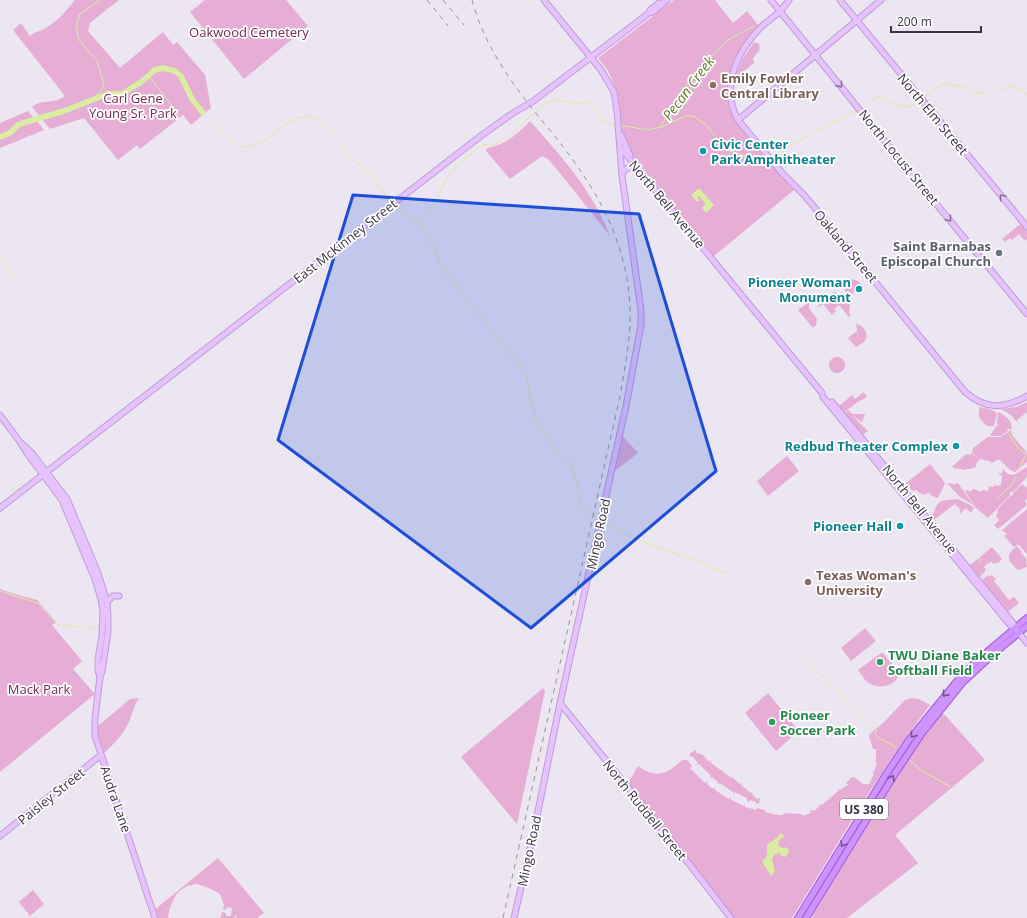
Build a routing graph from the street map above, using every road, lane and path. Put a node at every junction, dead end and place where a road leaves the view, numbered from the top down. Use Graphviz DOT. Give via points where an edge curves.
graph roads {
  1 [pos="544,0"];
  2 [pos="772,0"];
  3 [pos="789,0"];
  4 [pos="840,0"];
  5 [pos="881,0"];
  6 [pos="665,1"];
  7 [pos="781,11"];
  8 [pos="857,20"];
  9 [pos="816,55"];
  10 [pos="591,57"];
  11 [pos="738,120"];
  12 [pos="618,129"];
  13 [pos="620,147"];
  14 [pos="638,168"];
  15 [pos="622,176"];
  16 [pos="1027,227"];
  17 [pos="1027,314"];
  18 [pos="1027,396"];
  19 [pos="1,416"];
  20 [pos="45,473"];
  21 [pos="0,505"];
  22 [pos="0,508"];
  23 [pos="75,523"];
  24 [pos="119,596"];
  25 [pos="107,602"];
  26 [pos="1027,618"];
  27 [pos="1027,626"];
  28 [pos="1016,630"];
  29 [pos="1027,643"];
  30 [pos="104,646"];
  31 [pos="560,703"];
  32 [pos="101,755"];
  33 [pos="0,836"];
  34 [pos="155,918"];
  35 [pos="514,918"];
  36 [pos="731,918"];
  37 [pos="798,918"];
  38 [pos="806,918"];
  1 -- 10 [label="street, North Bell Avenue"];
  2 -- 7 [label="street, North Locust Street"];
  3 -- 7 [label="street, Oakland Street"];
  4 -- 8 [label="street, North Elm Street"];
  5 -- 8 [label="street"];
  6 -- 10 [label="street, East McKinney Street" via="662,6"];
  7 -- 9 [label="street, North Locust Street"];
  7 -- 11 [label="street, Oakland Street" via="762,26 737,60 730,90 733,110"];
  8 -- 9 [label="street"];
  16 -- 8 [label="street, North Elm Street, one-way"];
  9 -- 11 [label="street"];
  9 -- 17 [label="street, North Locust Street, one-way"];
  10 -- 12 [label="street, North Bell Avenue" via="613,89"];
  10 -- 20 [label="street, East McKinney Street" via="482,135"];
  11 -- 18 [label="street, Oakland Street" via="815,208 965,392 981,402 996,406 1011,404"];
  12 -- 13 [label="street, North Bell Avenue"];
  12 -- 14 [label="street"];
  13 -- 14 [label="street, North Bell Avenue"];
  13 -- 15 [label="street, Mingo Road"];
  14 -- 15 [label="street" via="627,168"];
  14 -- 28 [label="street, North Bell Avenue" via="1013,623"];
  15 -- 31 [label="street, Mingo Road" via="642,325"];
  19 -- 20 [label="street, Audra Lane"];
  20 -- 21 [label="street, East McKinney Street" via="37,475"];
  20 -- 22 [label="street, East McKinney Street"];
  20 -- 23 [label="street, Audra Lane" via="67,499"];
  23 -- 25 [label="street, Audra Lane" via="96,569"];
  23 -- 30 [label="street, Audra Lane" via="101,599"];
  24 -- 25 [label="street" via="113,596"];
  25 -- 30 [label="street, Audra Lane" via="108,617"];
  26 -- 28 [label="main road, US 380"];
  27 -- 28 [label="main road, US 380"];
  28 -- 29 [label="street, North Bell Avenue"];
  28 -- 37 [label="main road, US 380, one-way" via="962,675 909,740"];
  38 -- 28 [label="main road, US 380, one-way" via="922,733 963,682"];
  30 -- 32 [label="street, Audra Lane" via="98,670 100,677 94,726"];
  31 -- 35 [label="street, Mingo Road"];
  31 -- 36 [label="street, North Ruddell Street"];
  32 -- 33 [label="street, Paisley Street"];
  32 -- 34 [label="street, Audra Lane"];
}
